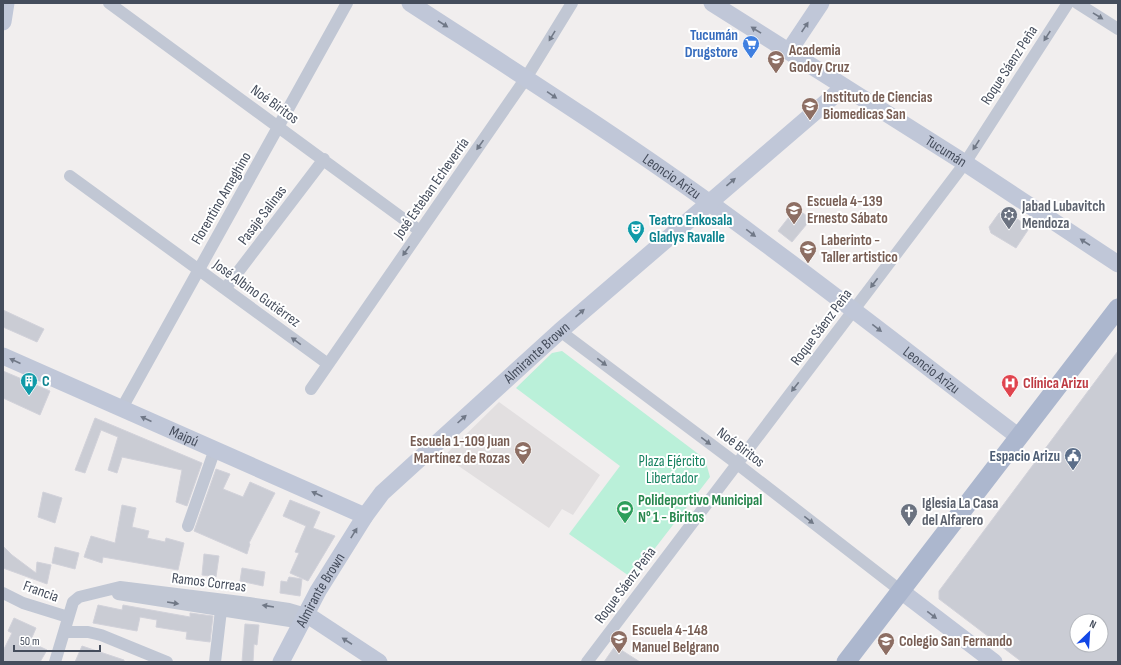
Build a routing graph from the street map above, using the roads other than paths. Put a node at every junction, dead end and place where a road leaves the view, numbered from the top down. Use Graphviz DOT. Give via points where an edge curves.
graph roads {
  1 [pos="6,3"];
  2 [pos="110,3"];
  3 [pos="347,3"];
  4 [pos="410,3"];
  5 [pos="572,3"];
  6 [pos="712,3"];
  7 [pos="821,3"];
  8 [pos="1068,3"];
  9 [pos="1077,3"];
  10 [pos="123,7"];
  11 [pos="3,22"];
  12 [pos="1118,29"];
  13 [pos="789,51"];
  14 [pos="526,78"];
  15 [pos="844,87"];
  16 [pos="280,127"];
  17 [pos="324,160"];
  18 [pos="965,163"];
  19 [pos="70,176"];
  20 [pos="708,202"];
  21 [pos="420,230"];
  22 [pos="1118,264"];
  23 [pos="198,270"];
  24 [pos="225,289"];
  25 [pos="1118,308"];
  26 [pos="854,310"];
  27 [pos="560,331"];
  28 [pos="3,356"];
  29 [pos="328,364"];
  30 [pos="311,389"];
  31 [pos="122,408"];
  32 [pos="1019,437"];
  33 [pos="215,449"];
  34 [pos="736,463"];
  35 [pos="365,516"];
  36 [pos="188,526"];
  37 [pos="107,590"];
  38 [pos="901,591"];
  39 [pos="3,593"];
  40 [pos="221,610"];
  41 [pos="68,617"];
  42 [pos="303,619"];
  43 [pos="65,632"];
  44 [pos="55,662"];
  45 [pos="167,662"];
  46 [pos="215,662"];
  47 [pos="281,662"];
  48 [pos="379,662"];
  49 [pos="587,662"];
  50 [pos="846,662"];
  51 [pos="994,662"];
  1 -- 11 [label="street"];
  2 -- 10 [label="street, Noé Biritos"];
  3 -- 16 [label="street, Florentino Ameghino"];
  4 -- 14 [label="street, Leoncio Arizu, one-way"];
  5 -- 14 [label="street, José Esteban Echeverría, one-way"];
  13 -- 6 [label="street, Tucumán, one-way"];
  13 -- 7 [label="street, one-way"];
  8 -- 18 [label="street, Roque Sáenz Peña, one-way"];
  9 -- 12 [label="street, one-way"];
  10 -- 16 [label="street, Noé Biritos"];
  13 -- 15 [label="street, Tucumán"];
  14 -- 20 [label="street, Leoncio Arizu, one-way"];
  14 -- 21 [label="street, José Esteban Echeverría, one-way"];
  15 -- 18 [label="street, Tucumán"];
  20 -- 15 [label="street, Almirante Brown, one-way"];
  16 -- 17 [label="street, Noé Biritos"];
  16 -- 23 [label="street, Florentino Ameghino"];
  17 -- 21 [label="street, Noé Biritos"];
  17 -- 24 [label="street, Pasaje Salinas"];
  22 -- 18 [label="street, Tucumán, one-way"];
  18 -- 26 [label="street, Roque Sáenz Peña, one-way"];
  19 -- 23 [label="street, José Albino Gutiérrez"];
  20 -- 26 [label="street, Leoncio Arizu, one-way"];
  27 -- 20 [label="street, Almirante Brown, one-way"];
  21 -- 29 [label="street, José Esteban Echeverría, one-way"];
  23 -- 24 [label="street, José Albino Gutiérrez"];
  23 -- 31 [label="street, Florentino Ameghino"];
  29 -- 24 [label="street, José Albino Gutiérrez, one-way"];
  25 -- 32 [label="main road"];
  26 -- 32 [label="street, Leoncio Arizu, one-way"];
  26 -- 34 [label="street, Roque Sáenz Peña, one-way"];
  27 -- 34 [label="street, Noé Biritos, one-way"];
  35 -- 27 [label="street, Almirante Brown, one-way" via="377,499 397,479"];
  31 -- 28 [label="street, Maipú, one-way"];
  29 -- 30 [label="street, José Esteban Echeverría"];
  33 -- 31 [label="street, Maipú, one-way"];
  32 -- 38 [label="main road"];
  35 -- 33 [label="street, Maipú, one-way"];
  33 -- 36 [label="street"];
  34 -- 38 [label="street, Noé Biritos, one-way"];
  34 -- 49 [label="street, Roque Sáenz Peña"];
  42 -- 35 [label="street, Almirante Brown, one-way"];
  37 -- 40 [label="street, Ramos Correas, one-way" via="122,595"];
  37 -- 41 [label="street, Ramos Correas" via="79,597 73,602"];
  42 -- 37 [label="street, Ramos Correas, one-way" via="289,609 249,603 120,587"];
  38 -- 50 [label="main road"];
  38 -- 51 [label="street, one-way"];
  39 -- 41 [label="street, Francia" via="23,603"];
  40 -- 42 [label="street, Ramos Correas" via="290,621"];
  40 -- 46 [label="street"];
  41 -- 43 [label="street"];
  42 -- 47 [label="street, Almirante Brown"];
  48 -- 42 [label="street, one-way"];
  43 -- 44 [label="street"];
  43 -- 45 [label="street" via="101,635"];
}
